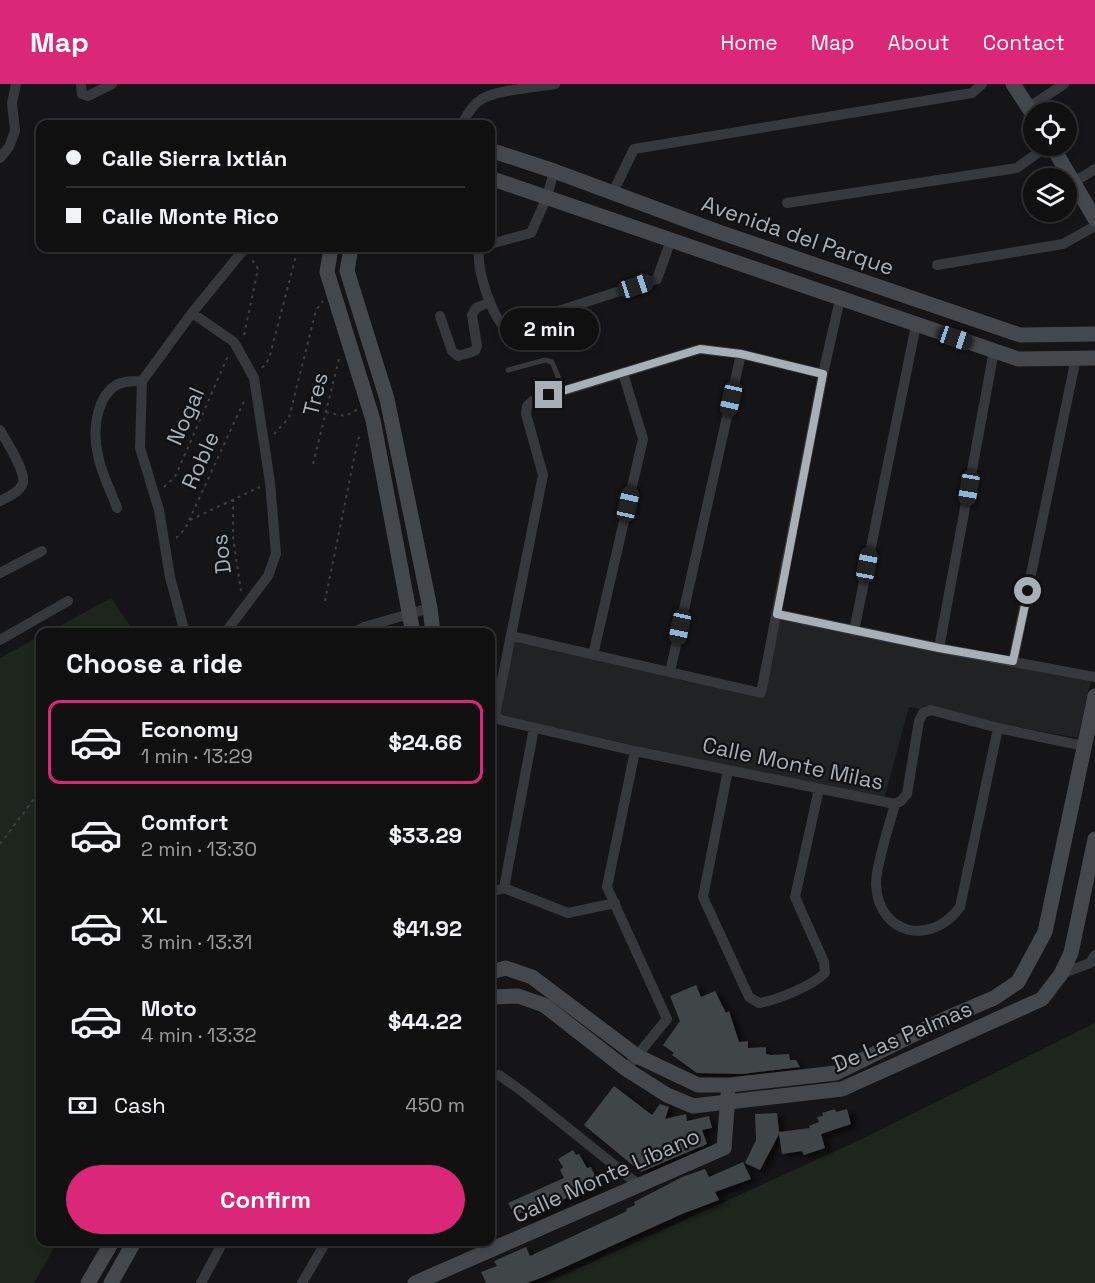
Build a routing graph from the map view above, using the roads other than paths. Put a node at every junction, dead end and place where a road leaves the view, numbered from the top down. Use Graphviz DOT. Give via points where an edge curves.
graph roads {
  1 [pos="16,84"];
  2 [pos="81,84"];
  3 [pos="112,84"];
  4 [pos="555,84"];
  5 [pos="982,84"];
  6 [pos="1013,84"];
  7 [pos="1065,84"];
  8 [pos="1025,102"];
  9 [pos="1043,102"];
  10 [pos="464,120"];
  11 [pos="495,152"];
  12 [pos="1033,156"];
  13 [pos="0,158"];
  14 [pos="1095,169"];
  15 [pos="554,171"];
  16 [pos="495,180"];
  17 [pos="1077,180"];
  18 [pos="617,184"];
  19 [pos="1077,187"];
  20 [pos="547,197"];
  21 [pos="787,203"];
  22 [pos="1095,219"];
  23 [pos="1095,226"];
  24 [pos="671,240"];
  25 [pos="495,243"];
  26 [pos="242,252"];
  27 [pos="331,252"];
  28 [pos="350,252"];
  29 [pos="479,252"];
  30 [pos="937,265"];
  31 [pos="840,299"];
  32 [pos="490,302"];
  33 [pos="192,312"];
  34 [pos="440,316"];
  35 [pos="916,325"];
  36 [pos="1095,334"];
  37 [pos="994,351"];
  38 [pos="741,354"];
  39 [pos="1076,358"];
  40 [pos="1095,358"];
  41 [pos="508,370"];
  42 [pos="623,373"];
  43 [pos="823,374"];
  44 [pos="142,381"];
  45 [pos="564,391"];
  46 [pos="387,399"];
  47 [pos="369,405"];
  48 [pos="0,430"];
  49 [pos="0,501"];
  50 [pos="117,508"];
  51 [pos="42,550"];
  52 [pos="0,573"];
  53 [pos="68,601"];
  54 [pos="430,608"];
  55 [pos="410,613"];
  56 [pos="777,614"];
  57 [pos="184,628"];
  58 [pos="229,628"];
  59 [pos="362,628"];
  60 [pos="412,628"];
  61 [pos="432,628"];
  62 [pos="854,631"];
  63 [pos="512,636"];
  64 [pos="0,640"];
  65 [pos="939,648"];
  66 [pos="593,655"];
  67 [pos="1013,661"];
  68 [pos="670,672"];
  69 [pos="1095,678"];
  70 [pos="1095,696"];
  71 [pos="534,728"];
  72 [pos="998,728"];
  73 [pos="1084,746"];
  74 [pos="635,751"];
  75 [pos="728,770"];
  76 [pos="819,789"];
  77 [pos="895,804"];
  78 [pos="1095,839"];
  79 [pos="504,888"];
  80 [pos="495,891"];
  81 [pos="615,903"];
  82 [pos="1093,960"];
  83 [pos="495,971"];
  84 [pos="1061,974"];
  85 [pos="495,997"];
  86 [pos="637,1056"];
  87 [pos="626,1069"];
  88 [pos="836,1073"];
  89 [pos="495,1075"];
  90 [pos="730,1085"];
  91 [pos="842,1089"];
  92 [pos="726,1103"];
  93 [pos="639,1185"];
  94 [pos="110,1246"];
  95 [pos="132,1246"];
  96 [pos="221,1246"];
  97 [pos="324,1246"];
  98 [pos="88,1283"];
  99 [pos="111,1283"];
  100 [pos="201,1283"];
  101 [pos="302,1283"];
  102 [pos="415,1283"];
  1 -- 13 [label="street" via="12,103 15,131"];
  2 -- 3 [label="street" via="82,94 88,96"];
  4 -- 10 [label="street" via="482,99"];
  5 -- 18 [label="street" via="972,93 634,149"];
  6 -- 8 [label="street"];
  7 -- 9 [label="street"];
  11 -- 15 [label="street, Avenida del Parque"];
  12 -- 21 [label="street" via="1017,168"];
  14 -- 17 [label="street"];
  15 -- 20 [label="street"];
  15 -- 36 [label="street, Avenida del Parque" via="1020,335"];
  16 -- 20 [label="street, Avenida del Parque"];
  19 -- 22 [label="street"];
  20 -- 24 [label="street, Avenida del Parque"];
  20 -- 25 [label="street" via="531,233"];
  23 -- 30 [label="street" via="1063,244"];
  24 -- 31 [label="street, Avenida del Parque"];
  24 -- 32 [label="street" via="657,279 506,328"];
  26 -- 33 [label="street"];
  27 -- 47 [label="street" via="327,272"];
  28 -- 46 [label="street" via="347,271"];
  29 -- 32 [label="street"];
  31 -- 35 [label="street, Avenida del Parque"];
  31 -- 43 [label="street"];
  32 -- 34 [label="street" via="476,308 472,315 475,351 458,356 452,351"];
  33 -- 44 [label="street"];
  33 -- 58 [label="street" via="234,342 254,378 270,482 276,554 268,576"];
  35 -- 37 [label="street, Avenida del Parque"];
  35 -- 62 [label="street"];
  37 -- 39 [label="street, Avenida del Parque" via="1018,359"];
  37 -- 65 [label="street"];
  38 -- 42 [label="street" via="700,349"];
  38 -- 43 [label="street"];
  38 -- 68 [label="street"];
  39 -- 40 [label="street, Avenida del Parque"];
  39 -- 67 [label="street"];
  41 -- 45 [label="lane" via="545,360 552,362"];
  42 -- 45 [label="street"];
  42 -- 66 [label="street" via="643,439"];
  43 -- 56 [label="street"];
  44 -- 50 [label="street" via="127,381 111,388 97,415 98,456"];
  44 -- 57 [label="street" via="140,448 155,496"];
  45 -- 63 [label="street" via="527,406 543,475"];
  46 -- 47 [label="street"];
  46 -- 54 [label="street"];
  47 -- 55 [label="street"];
  48 -- 49 [label="street" via="23,474 22,485"];
  51 -- 52 [label="street"];
  53 -- 64 [label="street"];
  54 -- 55 [label="street"];
  54 -- 61 [label="street"];
  55 -- 59 [label="street"];
  55 -- 60 [label="street"];
  56 -- 62 [label="street"];
  56 -- 68 [label="street" via="761,693"];
  62 -- 65 [label="street"];
  63 -- 66 [label="street"];
  63 -- 71 [label="street, Calle Monte Milas" via="495,715"];
  65 -- 67 [label="street"];
  66 -- 68 [label="street"];
  67 -- 69 [label="street"];
  70 -- 73 [label="street, De Las Palmas"];
  71 -- 74 [label="street, Calle Monte Milas"];
  71 -- 79 [label="street"];
  72 -- 73 [label="street, Calle Monte Milas"];
  72 -- 77 [label="street, Calle Monte Milas" via="931,710 923,713 907,794"];
  72 -- 77 [label="street" via="960,907 952,919 920,932 897,925 879,903 876,883"];
  73 -- 88 [label="street, De Las Palmas" via="1045,932 1018,982 994,998"];
  74 -- 75 [label="street, Calle Monte Milas"];
  74 -- 81 [label="street" via="607,887"];
  75 -- 76 [label="street, Calle Monte Milas"];
  75 -- 76 [label="street" via="703,897 749,997 759,1003 818,980 825,973 824,962 795,897"];
  76 -- 77 [label="street, Calle Monte Milas"];
  78 -- 84 [label="street, De Las Palmas" via="1071,953"];
  79 -- 80 [label="street"];
  79 -- 81 [label="street" via="568,913"];
  81 -- 86 [label="street" via="667,1019"];
  82 -- 84 [label="street"];
  83 -- 86 [label="street, De Las Palmas" via="506,968 532,977"];
  84 -- 91 [label="street, De Las Palmas" via="1042,999"];
  85 -- 87 [label="street, De Las Palmas" via="518,996 544,1005"];
  86 -- 87 [label="street"];
  86 -- 90 [label="street, De Las Palmas" via="698,1085"];
  87 -- 92 [label="street, De Las Palmas" via="693,1106"];
  88 -- 90 [label="street, De Las Palmas"];
  88 -- 91 [label="street"];
  89 -- 93 [label="street" via="523,1092"];
  90 -- 92 [label="street, Calle Monte Líbano"];
  91 -- 92 [label="street, De Las Palmas"];
  92 -- 93 [label="street, Calle Monte Líbano" via="724,1148"];
  93 -- 102 [label="street, Calle Monte Líbano"];
  94 -- 98 [label="street"];
  95 -- 99 [label="street"];
  96 -- 100 [label="street"];
  97 -- 101 [label="street"];
}
